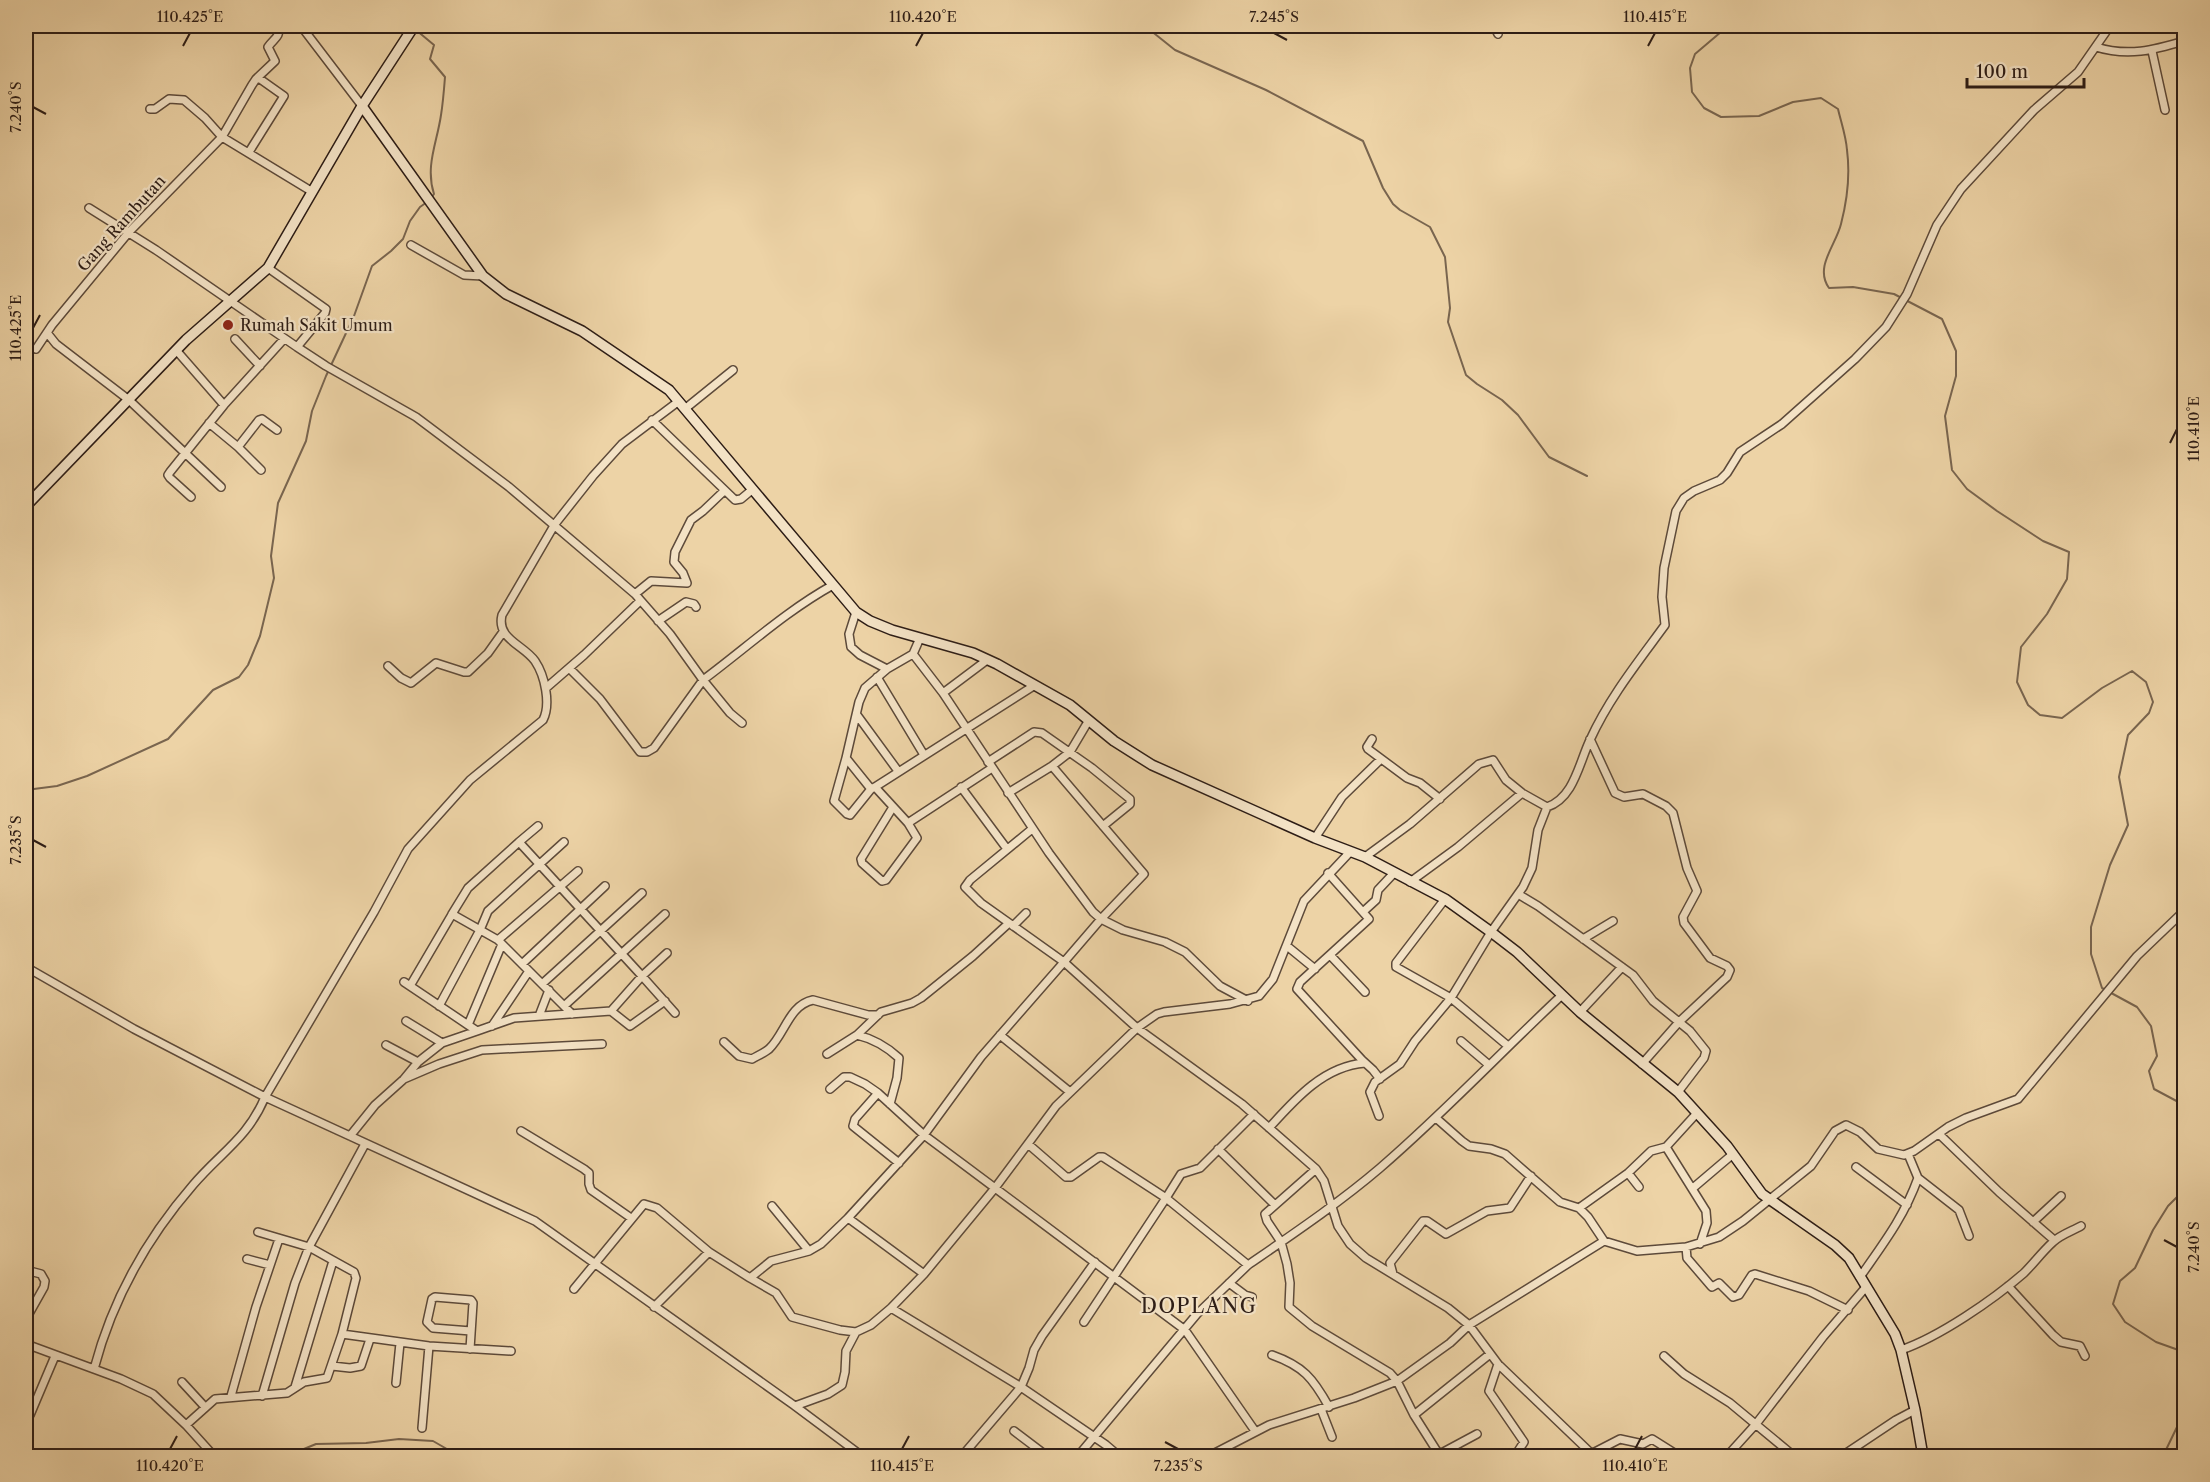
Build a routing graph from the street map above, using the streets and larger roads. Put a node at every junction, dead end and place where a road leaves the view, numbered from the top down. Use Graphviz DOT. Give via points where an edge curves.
graph roads {
  1 [pos="279,26"];
  2 [pos="301,26"];
  3 [pos="1494,26"];
  4 [pos="2110,26"];
  5 [pos="412,27"];
  6 [pos="1498,34"];
  7 [pos="2184,41"];
  8 [pos="2096,47"];
  9 [pos="2152,51"];
  10 [pos="256,79"];
  11 [pos="362,106"];
  12 [pos="150,109"];
  13 [pos="2165,110"];
  14 [pos="222,136"];
  15 [pos="249,152"];
  16 [pos="311,191"];
  17 [pos="89,208"];
  18 [pos="129,232"];
  19 [pos="411,245"];
  20 [pos="267,268"];
  21 [pos="483,276"];
  22 [pos="230,300"];
  23 [pos="48,334"];
  24 [pos="236,339"];
  25 [pos="284,339"];
  26 [pos="297,347"];
  27 [pos="36,349"];
  28 [pos="176,350"];
  29 [pos="260,366"];
  30 [pos="733,370"];
  31 [pos="129,400"];
  32 [pos="683,404"];
  33 [pos="224,405"];
  34 [pos="652,420"];
  35 [pos="209,423"];
  36 [pos="277,430"];
  37 [pos="238,447"];
  38 [pos="186,454"];
  39 [pos="261,470"];
  40 [pos="220,487"];
  41 [pos="753,489"];
  42 [pos="723,491"];
  43 [pos="191,497"];
  44 [pos="26,506"];
  45 [pos="555,524"];
  46 [pos="833,585"];
  47 [pos="635,594"];
  48 [pos="640,601"];
  49 [pos="696,607"];
  50 [pos="856,612"];
  51 [pos="658,621"];
  52 [pos="503,632"];
  53 [pos="920,638"];
  54 [pos="913,654"];
  55 [pos="987,660"];
  56 [pos="388,666"];
  57 [pos="569,668"];
  58 [pos="887,669"];
  59 [pos="877,676"];
  60 [pos="703,680"];
  61 [pos="1035,685"];
  62 [pos="546,688"];
  63 [pos="943,693"];
  64 [pos="857,715"];
  65 [pos="1089,720"];
  66 [pos="742,723"];
  67 [pos="966,728"];
  68 [pos="1372,739"];
  69 [pos="1590,739"];
  70 [pos="1070,752"];
  71 [pos="924,755"];
  72 [pos="846,758"];
  73 [pos="1381,759"];
  74 [pos="990,765"];
  75 [pos="1052,766"];
  76 [pos="898,771"];
  77 [pos="873,788"];
  78 [pos="961,788"];
  79 [pos="1008,793"];
  80 [pos="1521,793"];
  81 [pos="1440,799"];
  82 [pos="893,807"];
  83 [pos="1547,807"];
  84 [pos="908,823"];
  85 [pos="538,826"];
  86 [pos="1103,826"];
  87 [pos="1032,829"];
  88 [pos="1314,838"];
  89 [pos="519,842"];
  90 [pos="564,842"];
  91 [pos="1007,849"];
  92 [pos="1350,852"];
  93 [pos="1365,857"];
  94 [pos="539,864"];
  95 [pos="578,871"];
  96 [pos="1329,873"];
  97 [pos="1394,873"];
  98 [pos="1410,882"];
  99 [pos="605,886"];
  100 [pos="561,888"];
  101 [pos="642,893"];
  102 [pos="1518,894"];
  103 [pos="462,897"];
  104 [pos="1445,899"];
  105 [pos="580,909"];
  106 [pos="1364,911"];
  107 [pos="2184,911"];
  108 [pos="1026,913"];
  109 [pos="452,914"];
  110 [pos="665,914"];
  111 [pos="1101,919"];
  112 [pos="1613,921"];
  113 [pos="1011,924"];
  114 [pos="480,930"];
  115 [pos="600,930"];
  116 [pos="1491,932"];
  117 [pos="1583,939"];
  118 [pos="500,942"];
  119 [pos="1287,946"];
  120 [pos="667,953"];
  121 [pos="621,954"];
  122 [pos="1330,956"];
  123 [pos="1064,962"];
  124 [pos="522,964"];
  125 [pos="26,967"];
  126 [pos="1622,967"];
  127 [pos="1316,969"];
  128 [pos="530,971"];
  129 [pos="642,976"];
  130 [pos="542,984"];
  131 [pos="549,990"];
  132 [pos="1365,992"];
  133 [pos="1562,995"];
  134 [pos="1451,998"];
  135 [pos="665,1001"];
  136 [pos="1248,1001"];
  137 [pos="439,1006"];
  138 [pos="564,1006"];
  139 [pos="612,1011"];
  140 [pos="1580,1012"];
  141 [pos="675,1013"];
  142 [pos="572,1014"];
  143 [pos="878,1015"];
  144 [pos="539,1016"];
  145 [pos="406,1021"];
  146 [pos="1679,1022"];
  147 [pos="468,1025"];
  148 [pos="492,1026"];
  149 [pos="1137,1028"];
  150 [pos="477,1031"];
  151 [pos="857,1035"];
  152 [pos="1000,1035"];
  153 [pos="1461,1041"];
  154 [pos="442,1042"];
  155 [pos="724,1042"];
  156 [pos="602,1044"];
  157 [pos="386,1045"];
  158 [pos="1508,1046"];
  159 [pos="827,1054"];
  160 [pos="418,1062"];
  161 [pos="1365,1063"];
  162 [pos="1642,1064"];
  163 [pos="1489,1065"];
  164 [pos="404,1079"];
  165 [pos="1380,1079"];
  166 [pos="830,1089"];
  167 [pos="1070,1092"];
  168 [pos="1678,1092"];
  169 [pos="878,1093"];
  170 [pos="265,1097"];
  171 [pos="890,1104"];
  172 [pos="1697,1113"];
  173 [pos="1254,1114"];
  174 [pos="1379,1116"];
  175 [pos="1436,1118"];
  176 [pos="1269,1128"];
  177 [pos="521,1131"];
  178 [pos="1939,1134"];
  179 [pos="924,1135"];
  180 [pos="350,1136"];
  181 [pos="365,1144"];
  182 [pos="1028,1144"];
  183 [pos="1666,1147"];
  184 [pos="1218,1149"];
  185 [pos="1733,1154"];
  186 [pos="1908,1154"];
  187 [pos="899,1163"];
  188 [pos="1856,1167"];
  189 [pos="1316,1169"];
  190 [pos="1628,1173"];
  191 [pos="1531,1176"];
  192 [pos="1918,1178"];
  193 [pos="1639,1187"];
  194 [pos="995,1188"];
  195 [pos="1693,1188"];
  196 [pos="2061,1196"];
  197 [pos="1166,1198"];
  198 [pos="1770,1200"];
  199 [pos="1274,1204"];
  200 [pos="1332,1205"];
  201 [pos="1908,1205"];
  202 [pos="772,1206"];
  203 [pos="1579,1208"];
  204 [pos="631,1218"];
  205 [pos="848,1218"];
  206 [pos="2033,1222"];
  207 [pos="2081,1226"];
  208 [pos="258,1232"];
  209 [pos="1969,1236"];
  210 [pos="279,1239"];
  211 [pos="2054,1240"];
  212 [pos="1604,1241"];
  213 [pos="1281,1242"];
  214 [pos="1701,1244"];
  215 [pos="309,1247"];
  216 [pos="1686,1247"];
  217 [pos="809,1251"];
  218 [pos="709,1252"];
  219 [pos="247,1259"];
  220 [pos="333,1261"];
  221 [pos="1095,1262"];
  222 [pos="593,1264"];
  223 [pos="270,1265"];
  224 [pos="1248,1265"];
  225 [pos="26,1270"];
  226 [pos="924,1274"];
  227 [pos="1393,1274"];
  228 [pos="1113,1276"];
  229 [pos="1860,1277"];
  230 [pos="750,1278"];
  231 [pos="1229,1282"];
  232 [pos="2008,1286"];
  233 [pos="1866,1287"];
  234 [pos="574,1289"];
  235 [pos="1252,1298"];
  236 [pos="654,1307"];
  237 [pos="891,1308"];
  238 [pos="1848,1310"];
  239 [pos="26,1319"];
  240 [pos="1084,1322"];
  241 [pos="1469,1325"];
  242 [pos="1185,1330"];
  243 [pos="471,1331"];
  244 [pos="856,1332"];
  245 [pos="342,1334"];
  246 [pos="370,1339"];
  247 [pos="400,1343"];
  248 [pos="26,1344"];
  249 [pos="429,1346"];
  250 [pos="470,1349"];
  251 [pos="1901,1350"];
  252 [pos="511,1351"];
  253 [pos="1272,1354"];
  254 [pos="1490,1354"];
  255 [pos="55,1356"];
  256 [pos="1664,1356"];
  257 [pos="2085,1356"];
  258 [pos="1498,1364"];
  259 [pos="332,1366"];
  260 [pos="94,1368"];
  261 [pos="1397,1381"];
  262 [pos="182,1382"];
  263 [pos="396,1383"];
  264 [pos="1021,1387"];
  265 [pos="294,1389"];
  266 [pos="231,1396"];
  267 [pos="262,1396"];
  268 [pos="795,1406"];
  269 [pos="205,1407"];
  270 [pos="1325,1408"];
  271 [pos="1916,1410"];
  272 [pos="30,1415"];
  273 [pos="1414,1415"];
  274 [pos="1756,1424"];
  275 [pos="186,1425"];
  276 [pos="422,1428"];
  277 [pos="1014,1431"];
  278 [pos="1255,1431"];
  279 [pos="1477,1434"];
  280 [pos="1095,1437"];
  281 [pos="1332,1437"];
  282 [pos="214,1456"];
  283 [pos="862,1456"];
  284 [pos="962,1456"];
  285 [pos="1047,1456"];
  286 [pos="1078,1456"];
  287 [pos="1119,1456"];
  288 [pos="1209,1456"];
  289 [pos="1440,1456"];
  290 [pos="1515,1456"];
  291 [pos="1591,1456"];
  292 [pos="1679,1456"];
  293 [pos="1727,1456"];
  294 [pos="1794,1456"];
  295 [pos="1842,1456"];
  296 [pos="1923,1456"];
  1 -- 10 [label="street, Gang Rambutan" via="277,39 268,47 275,61"];
  2 -- 11 [label="street"];
  3 -- 6 [label="street"];
  4 -- 8 [label="street"];
  5 -- 11 [label="street"];
  7 -- 9 [label="street"];
  8 -- 9 [label="street" via="2113,52"];
  8 -- 69 [label="street" via="2078,72 2034,110 1961,189 1937,225 1907,294 1886,327 1782,424 1740,452 1724,476 1684,498 1676,511 1664,568 1665,625 1615,694"];
  9 -- 13 [label="street"];
  10 -- 14 [label="street, Gang Rambutan"];
  10 -- 15 [label="street" via="284,96"];
  11 -- 16 [label="street"];
  11 -- 21 [label="street"];
  12 -- 14 [label="street" via="169,99 184,100"];
  14 -- 15 [label="street"];
  14 -- 18 [label="street, Gang Rambutan"];
  15 -- 16 [label="street"];
  16 -- 20 [label="street"];
  17 -- 18 [label="street"];
  18 -- 22 [label="street"];
  18 -- 23 [label="street, Gang Rambutan"];
  19 -- 21 [label="street" via="464,275"];
  20 -- 22 [label="street"];
  20 -- 26 [label="street" via="326,309"];
  21 -- 32 [label="street" via="506,294 582,331 654,378"];
  22 -- 25 [label="street"];
  22 -- 28 [label="street"];
  23 -- 27 [label="street, Gang Rambutan"];
  23 -- 31 [label="street"];
  24 -- 29 [label="street"];
  25 -- 26 [label="street"];
  25 -- 29 [label="street"];
  26 -- 45 [label="street" via="416,417"];
  28 -- 31 [label="street"];
  28 -- 33 [label="street"];
  29 -- 33 [label="street"];
  30 -- 32 [label="street"];
  31 -- 38 [label="street"];
  31 -- 44 [label="street"];
  32 -- 34 [label="street"];
  32 -- 41 [label="street"];
  33 -- 35 [label="street"];
  34 -- 42 [label="street"];
  34 -- 45 [label="street" via="622,444"];
  35 -- 37 [label="street"];
  35 -- 38 [label="street"];
  36 -- 37 [label="street" via="259,420"];
  37 -- 39 [label="street"];
  38 -- 40 [label="street"];
  38 -- 43 [label="street" via="168,475"];
  41 -- 42 [label="street" via="738,501"];
  41 -- 46 [label="street"];
  42 -- 47 [label="street" via="691,520 675,552 674,562 687,583 651,581"];
  45 -- 47 [label="street"];
  45 -- 52 [label="street" via="502,615"];
  46 -- 50 [label="street"];
  46 -- 60 [label="street" via="779,620"];
  47 -- 48 [label="street"];
  48 -- 51 [label="street"];
  48 -- 57 [label="street"];
  49 -- 51 [label="street" via="686,602"];
  50 -- 53 [label="street" via="870,621"];
  50 -- 58 [label="street" via="849,634 851,647"];
  51 -- 60 [label="street"];
  52 -- 56 [label="street" via="468,672 436,663 411,683"];
  52 -- 62 [label="street" via="536,661"];
  53 -- 54 [label="street"];
  53 -- 55 [label="street"];
  54 -- 58 [label="street"];
  54 -- 63 [label="street"];
  55 -- 61 [label="street"];
  55 -- 63 [label="street"];
  57 -- 60 [label="street" via="600,699 640,752 654,748"];
  57 -- 62 [label="street"];
  58 -- 59 [label="street"];
  59 -- 64 [label="street" via="865,688"];
  59 -- 71 [label="street"];
  60 -- 66 [label="street"];
  61 -- 65 [label="street"];
  61 -- 67 [label="street"];
  62 -- 170 [label="street" via="547,713 543,720 470,780 408,849"];
  63 -- 67 [label="street"];
  64 -- 72 [label="street"];
  64 -- 76 [label="street"];
  65 -- 70 [label="street"];
  65 -- 88 [label="street" via="1152,765"];
  67 -- 71 [label="street"];
  67 -- 74 [label="street"];
  68 -- 73 [label="street" via="1367,747"];
  69 -- 83 [label="street" via="1570,789"];
  69 -- 146 [label="street" via="1615,793 1624,797 1643,794 1673,813 1697,891 1683,917 1684,923 1710,958 1730,970"];
  70 -- 74 [label="street" via="1037,732"];
  70 -- 75 [label="street"];
  70 -- 86 [label="street" via="1130,800"];
  71 -- 76 [label="street"];
  72 -- 77 [label="street"];
  72 -- 77 [label="street" via="834,801 850,815"];
  73 -- 81 [label="street"];
  73 -- 88 [label="street" via="1342,797"];
  74 -- 78 [label="street"];
  74 -- 79 [label="street"];
  75 -- 79 [label="street"];
  75 -- 86 [label="street"];
  76 -- 77 [label="street"];
  77 -- 82 [label="street"];
  78 -- 84 [label="street"];
  78 -- 91 [label="street"];
  79 -- 87 [label="street"];
  80 -- 81 [label="street" via="1506,780 1493,760 1487,760"];
  80 -- 83 [label="street"];
  80 -- 98 [label="street"];
  81 -- 93 [label="street"];
  82 -- 84 [label="street"];
  82 -- 84 [label="street" via="861,859 882,881 917,838"];
  83 -- 102 [label="street" via="1538,830 1532,868"];
  85 -- 89 [label="street"];
  86 -- 111 [label="street" via="1144,875"];
  87 -- 91 [label="street"];
  87 -- 111 [label="street"];
  88 -- 92 [label="street"];
  89 -- 94 [label="street"];
  89 -- 109 [label="street" via="468,888"];
  90 -- 94 [label="street"];
  91 -- 113 [label="street" via="965,887"];
  92 -- 93 [label="street"];
  92 -- 96 [label="street"];
  93 -- 97 [label="street"];
  94 -- 100 [label="street"];
  94 -- 114 [label="street" via="488,911"];
  95 -- 100 [label="street"];
  96 -- 106 [label="street"];
  96 -- 119 [label="street" via="1304,902"];
  97 -- 98 [label="street"];
  97 -- 106 [label="street"];
  98 -- 104 [label="street"];
  99 -- 105 [label="street"];
  100 -- 105 [label="street"];
  100 -- 118 [label="street"];
  101 -- 115 [label="street"];
  102 -- 116 [label="street"];
  102 -- 117 [label="street"];
  103 -- 109 [label="street"];
  104 -- 116 [label="street"];
  104 -- 134 [label="street" via="1396,966"];
  105 -- 115 [label="street"];
  105 -- 124 [label="street"];
  106 -- 122 [label="street" via="1369,919"];
  107 -- 178 [label="street" via="2112,985 2018,1099 1966,1118"];
  108 -- 113 [label="street"];
  109 -- 114 [label="street"];
  109 -- 137 [label="street" via="407,984"];
  110 -- 121 [label="street"];
  111 -- 123 [label="street"];
  111 -- 136 [label="street" via="1185,952 1220,986"];
  112 -- 117 [label="street"];
  113 -- 123 [label="street"];
  113 -- 143 [label="street" via="921,998"];
  114 -- 118 [label="street"];
  114 -- 137 [label="street"];
  115 -- 121 [label="street"];
  115 -- 130 [label="street"];
  116 -- 133 [label="street"];
  116 -- 134 [label="street"];
  117 -- 126 [label="street"];
  118 -- 124 [label="street"];
  118 -- 147 [label="street"];
  119 -- 127 [label="street"];
  119 -- 136 [label="street" via="1267,988"];
  120 -- 129 [label="street"];
  121 -- 129 [label="street"];
  121 -- 138 [label="street"];
  122 -- 127 [label="street"];
  122 -- 132 [label="street"];
  123 -- 149 [label="street"];
  123 -- 152 [label="street"];
  124 -- 128 [label="street"];
  125 -- 170 [label="street"];
  126 -- 140 [label="street"];
  126 -- 146 [label="street"];
  127 -- 161 [label="street" via="1300,982 1298,991"];
  128 -- 130 [label="street"];
  128 -- 148 [label="street"];
  129 -- 135 [label="street"];
  129 -- 139 [label="street"];
  130 -- 131 [label="street"];
  131 -- 138 [label="street"];
  131 -- 144 [label="street"];
  133 -- 140 [label="street"];
  133 -- 158 [label="street"];
  134 -- 158 [label="street"];
  134 -- 165 [label="street" via="1400,1064"];
  135 -- 139 [label="street" via="630,1026"];
  135 -- 141 [label="street"];
  136 -- 149 [label="street" via="1164,1012"];
  137 -- 147 [label="street"];
  138 -- 142 [label="street"];
  139 -- 142 [label="street"];
  140 -- 162 [label="street"];
  142 -- 144 [label="street"];
  143 -- 151 [label="street"];
  143 -- 155 [label="street" via="813,1000 795,1010 768,1050 752,1059 739,1056"];
  144 -- 148 [label="street" via="514,1018"];
  145 -- 154 [label="street"];
  146 -- 162 [label="street"];
  146 -- 168 [label="street" via="1706,1051"];
  147 -- 150 [label="street"];
  148 -- 150 [label="street"];
  149 -- 167 [label="street"];
  149 -- 173 [label="street"];
  150 -- 154 [label="street"];
  151 -- 159 [label="street"];
  151 -- 171 [label="street" via="872,1038 899,1058"];
  152 -- 167 [label="street"];
  152 -- 179 [label="street"];
  153 -- 163 [label="street"];
  154 -- 160 [label="street"];
  156 -- 164 [label="street" via="482,1050"];
  157 -- 160 [label="street"];
  158 -- 163 [label="street"];
  160 -- 164 [label="street"];
  161 -- 165 [label="street"];
  161 -- 176 [label="street" via="1348,1066 1318,1081"];
  162 -- 168 [label="street"];
  163 -- 175 [label="street"];
  164 -- 180 [label="street" via="375,1105"];
  165 -- 174 [label="street" via="1370,1092"];
  166 -- 169 [label="street" via="844,1077 850,1077"];
  167 -- 182 [label="street"];
  168 -- 172 [label="street"];
  169 -- 171 [label="street"];
  169 -- 187 [label="street" via="853,1126"];
  170 -- 180 [label="street"];
  170 -- 260 [label="street" via="252,1124 194,1183 133,1268"];
  171 -- 179 [label="street"];
  172 -- 183 [label="street"];
  172 -- 185 [label="street"];
  173 -- 176 [label="street"];
  173 -- 184 [label="street"];
  175 -- 191 [label="street" via="1469,1146 1505,1155"];
  175 -- 200 [label="street"];
  176 -- 189 [label="street"];
  177 -- 204 [label="street" via="584,1169 589,1173 591,1190"];
  178 -- 186 [label="street"];
  178 -- 206 [label="street"];
  179 -- 187 [label="street"];
  179 -- 194 [label="street"];
  180 -- 181 [label="street"];
  181 -- 215 [label="street"];
  181 -- 222 [label="street" via="535,1221"];
  182 -- 194 [label="street"];
  182 -- 197 [label="street" via="1066,1178 1103,1157"];
  183 -- 190 [label="street" via="1652,1151"];
  183 -- 195 [label="street"];
  184 -- 197 [label="street" via="1200,1168 1181,1174"];
  184 -- 199 [label="street"];
  185 -- 195 [label="street"];
  185 -- 198 [label="street"];
  186 -- 192 [label="street"];
  186 -- 198 [label="street" via="1878,1149 1846,1125 1834,1131 1811,1166"];
  187 -- 205 [label="street"];
  188 -- 201 [label="street"];
  189 -- 199 [label="street"];
  189 -- 200 [label="street"];
  190 -- 193 [label="street"];
  190 -- 203 [label="street"];
  191 -- 203 [label="street" via="1560,1202"];
  191 -- 227 [label="street" via="1510,1208 1487,1211 1446,1234 1423,1221 1390,1263"];
  192 -- 201 [label="street"];
  192 -- 209 [label="street" via="1959,1210"];
  194 -- 221 [label="street"];
  194 -- 226 [label="street"];
  195 -- 214 [label="street" via="1706,1211"];
  196 -- 206 [label="street"];
  197 -- 224 [label="street"];
  197 -- 228 [label="street"];
  198 -- 214 [label="street" via="1728,1232"];
  198 -- 229 [label="street" via="1835,1245 1849,1258"];
  199 -- 213 [label="street" via="1265,1217"];
  200 -- 213 [label="street"];
  200 -- 227 [label="street" via="1338,1226 1350,1244"];
  201 -- 229 [label="street"];
  202 -- 217 [label="street"];
  203 -- 212 [label="street"];
  204 -- 218 [label="street" via="644,1204 650,1204"];
  204 -- 222 [label="street"];
  205 -- 217 [label="street"];
  205 -- 226 [label="street"];
  206 -- 211 [label="street"];
  207 -- 211 [label="street"];
  208 -- 210 [label="street"];
  210 -- 215 [label="street"];
  210 -- 223 [label="street"];
  211 -- 232 [label="street"];
  212 -- 216 [label="street" via="1637,1251"];
  212 -- 241 [label="street"];
  213 -- 224 [label="street"];
  213 -- 261 [label="street" via="1290,1283 1291,1311"];
  214 -- 216 [label="street"];
  215 -- 220 [label="street"];
  215 -- 267 [label="street"];
  216 -- 238 [label="street" via="1687,1258 1711,1286 1719,1282 1733,1297 1755,1274 1809,1291"];
  217 -- 230 [label="street" via="776,1259"];
  218 -- 230 [label="street"];
  218 -- 236 [label="street"];
  219 -- 223 [label="street"];
  220 -- 245 [label="street" via="354,1272 356,1278"];
  220 -- 265 [label="street"];
  221 -- 228 [label="street"];
  221 -- 264 [label="street" via="1042,1336"];
  222 -- 234 [label="street"];
  222 -- 236 [label="street"];
  223 -- 266 [label="street"];
  224 -- 231 [label="street"];
  225 -- 239 [label="street" via="41,1274 45,1281"];
  226 -- 237 [label="street"];
  227 -- 241 [label="street"];
  228 -- 240 [label="street"];
  228 -- 242 [label="street"];
  229 -- 233 [label="street"];
  230 -- 244 [label="street" via="776,1293 792,1317"];
  231 -- 235 [label="street"];
  231 -- 242 [label="street"];
  232 -- 251 [label="street" via="1951,1325"];
  232 -- 257 [label="street" via="2053,1335 2061,1342 2080,1346"];
  233 -- 238 [label="street"];
  233 -- 251 [label="street"];
  236 -- 268 [label="street"];
  237 -- 244 [label="street"];
  237 -- 264 [label="street"];
  238 -- 274 [label="street"];
  241 -- 254 [label="street"];
  241 -- 261 [label="street"];
  242 -- 278 [label="street"];
  242 -- 280 [label="street"];
  243 -- 243 [label="street" via="471,1300 432,1299 429,1325"];
  243 -- 250 [label="street"];
  244 -- 268 [label="street" via="846,1351 842,1384 828,1394"];
  245 -- 246 [label="street"];
  245 -- 259 [label="street"];
  246 -- 247 [label="street"];
  246 -- 259 [label="street" via="361,1366"];
  247 -- 249 [label="street"];
  247 -- 263 [label="street"];
  248 -- 255 [label="street"];
  249 -- 250 [label="street"];
  249 -- 276 [label="street"];
  250 -- 252 [label="street"];
  251 -- 271 [label="street"];
  253 -- 270 [label="street" via="1290,1362 1314,1381"];
  254 -- 258 [label="street"];
  254 -- 273 [label="street"];
  255 -- 260 [label="street"];
  255 -- 272 [label="street"];
  256 -- 274 [label="street"];
  258 -- 290 [label="street" via="1489,1389 1524,1442"];
  258 -- 291 [label="street"];
  259 -- 265 [label="street" via="327,1378 304,1382"];
  260 -- 275 [label="street" via="153,1394"];
  261 -- 270 [label="street"];
  261 -- 273 [label="street"];
  262 -- 269 [label="street"];
  264 -- 280 [label="street"];
  264 -- 284 [label="street"];
  265 -- 267 [label="street"];
  266 -- 267 [label="street"];
  266 -- 269 [label="street" via="215,1399"];
  268 -- 283 [label="street"];
  269 -- 275 [label="street"];
  270 -- 278 [label="street"];
  270 -- 281 [label="street"];
  271 -- 295 [label="street"];
  271 -- 296 [label="street"];
  273 -- 289 [label="street"];
  274 -- 293 [label="street"];
  274 -- 294 [label="street"];
  275 -- 282 [label="street"];
  277 -- 285 [label="street"];
  278 -- 288 [label="street"];
  279 -- 289 [label="street"];
  280 -- 286 [label="street"];
  280 -- 287 [label="street"];
  291 -- 292 [label="street" via="1620,1439 1642,1444 1652,1439"];
}
